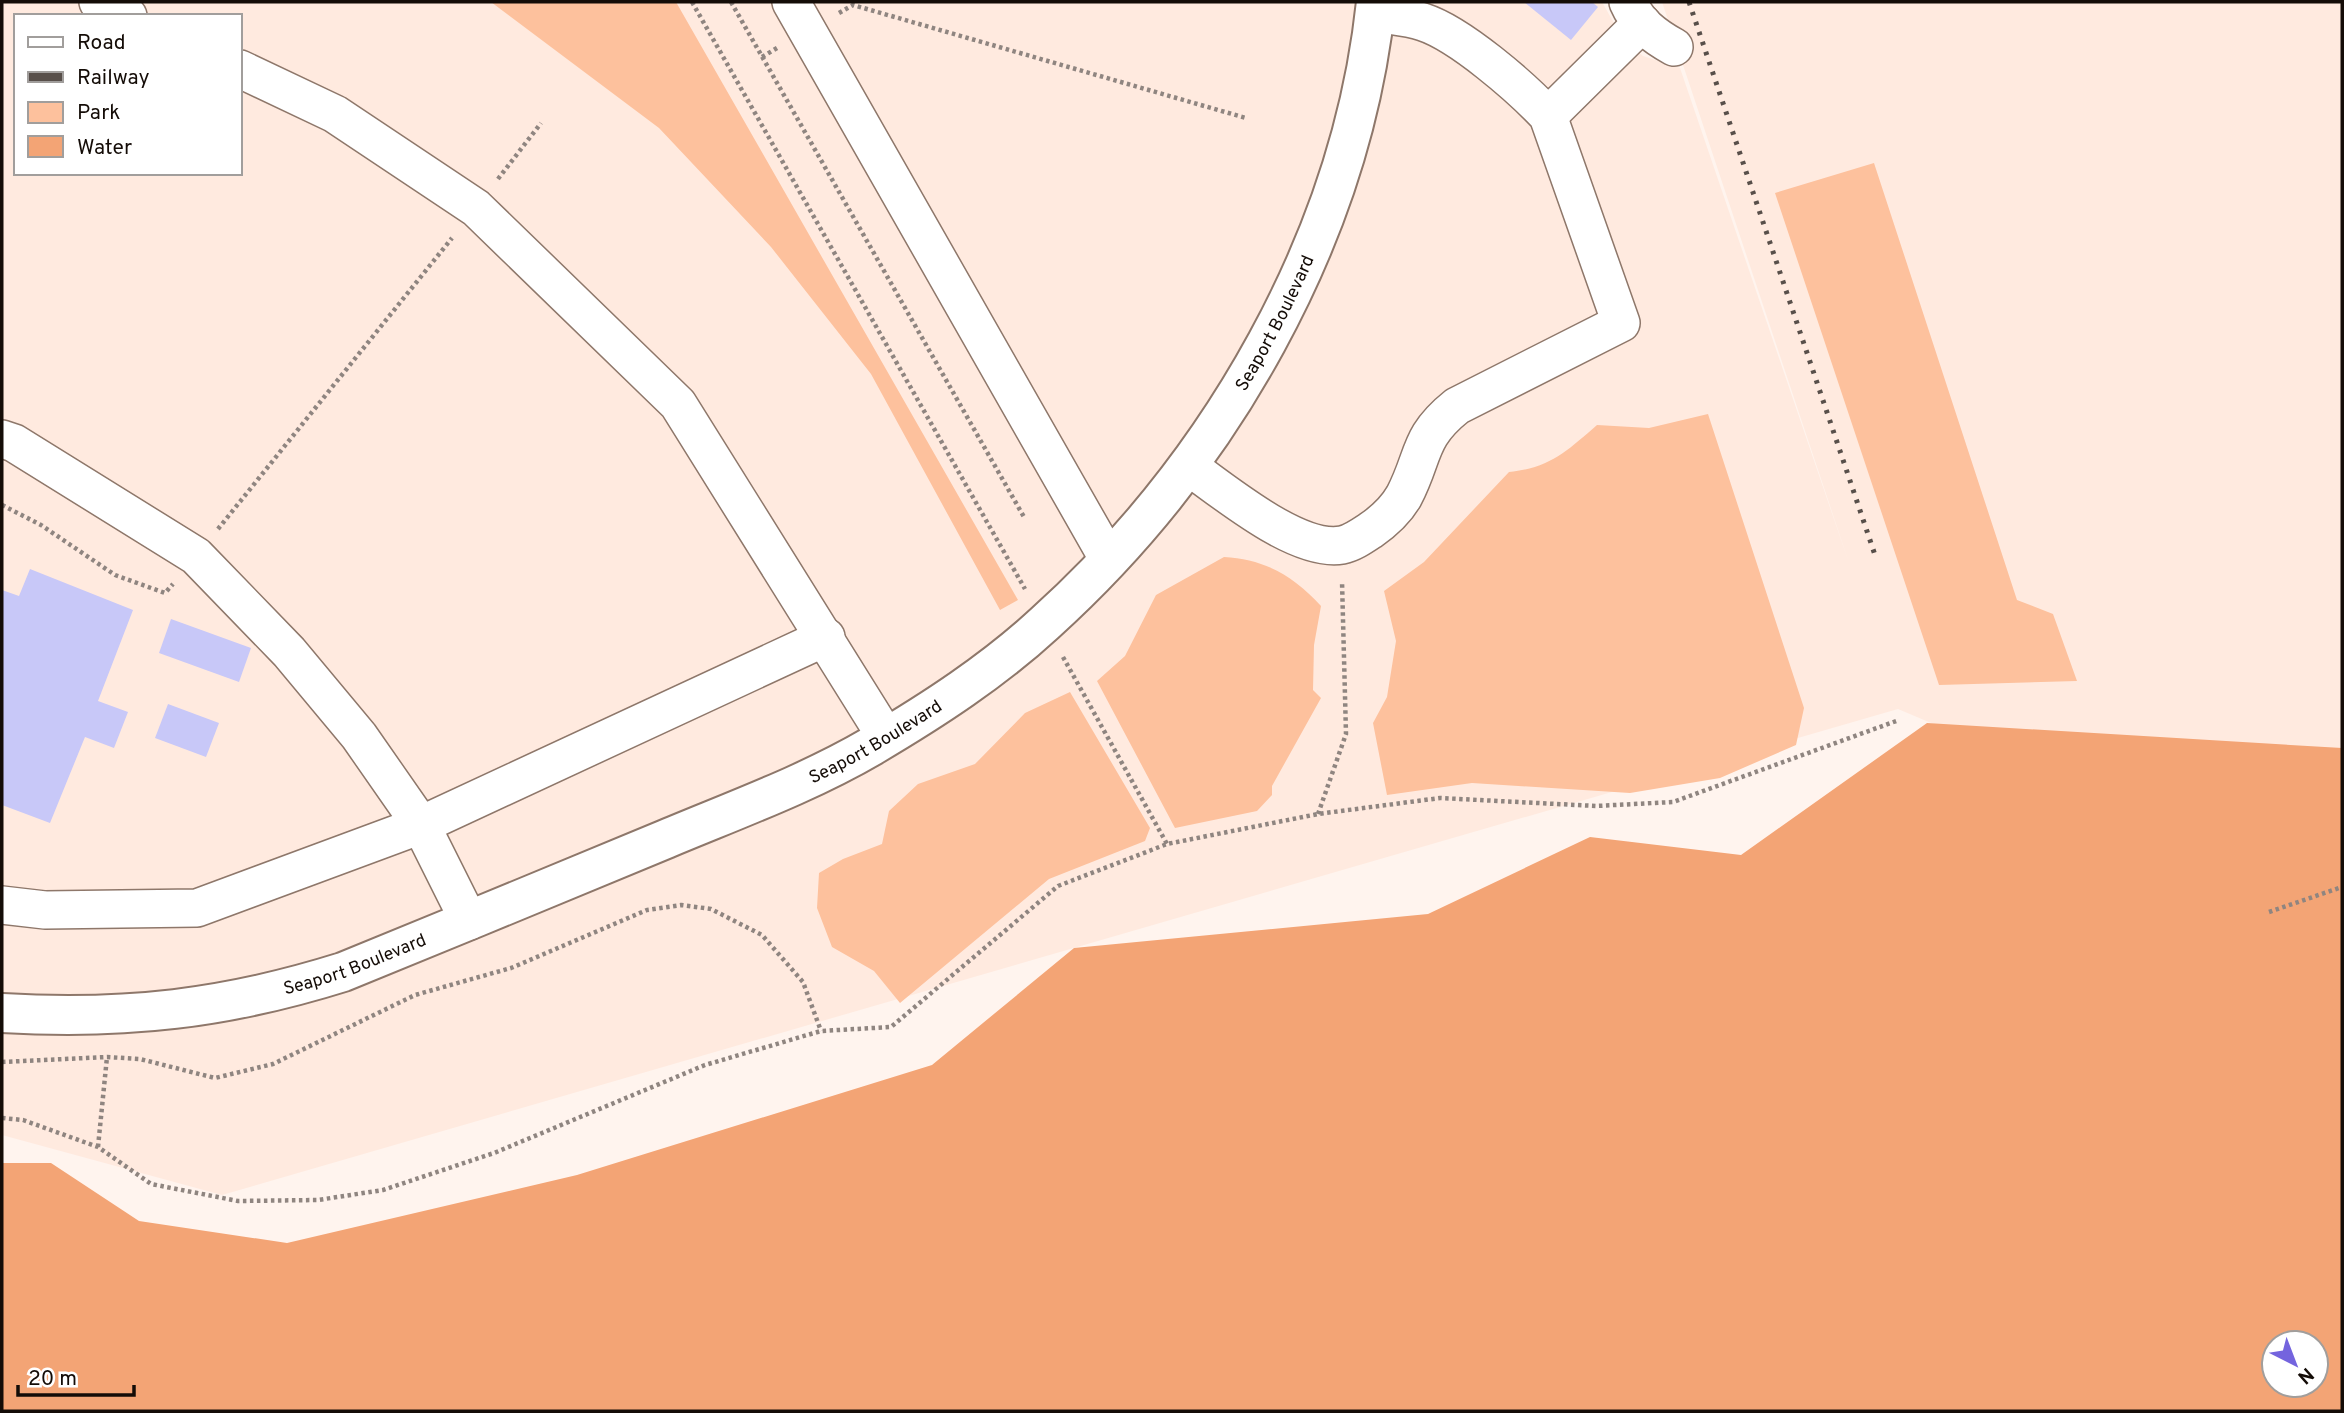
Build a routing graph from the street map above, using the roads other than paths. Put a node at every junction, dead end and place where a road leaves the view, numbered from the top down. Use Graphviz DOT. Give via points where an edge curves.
graph roads {
  1 [pos="98,2"];
  2 [pos="792,2"];
  3 [pos="1376,7"];
  4 [pos="1635,13"];
  5 [pos="124,14"];
  6 [pos="1674,47"];
  7 [pos="242,70"];
  8 [pos="1548,116"];
  9 [pos="2,439"];
  10 [pos="1188,466"];
  11 [pos="1109,560"];
  12 [pos="826,637"];
  13 [pos="886,737"];
  14 [pos="421,825"];
  15 [pos="2,905"];
  16 [pos="469,921"];
  17 [pos="2,1013"];
  1 -- 5 [label="street"];
  2 -- 11 [label="street"];
  3 -- 8 [label="street" via="1446,32"];
  3 -- 10 [label="main road, Seaport Boulevard" via="1349,135 1318,235 1265,344"];
  4 -- 6 [label="street" via="1658,38"];
  4 -- 8 [label="street"];
  7 -- 12 [label="street" via="335,114 476,208 678,404"];
  8 -- 10 [label="street" via="1621,323 1457,405 1436,422 1404,496 1386,520 1341,545 1301,539 1276,527"];
  9 -- 14 [label="street" via="196,556 289,652 359,736"];
  10 -- 11 [label="main road, Seaport Boulevard"];
  11 -- 13 [label="main road, Seaport Boulevard" via="1045,624 930,711"];
  12 -- 13 [label="street"];
  12 -- 14 [label="street"];
  13 -- 16 [label="main road, Seaport Boulevard" via="801,783"];
  14 -- 15 [label="street" via="197,908 44,910"];
  14 -- 16 [label="street"];
  16 -- 17 [label="main road, Seaport Boulevard" via="343,972 276,993 138,1015"];
}
